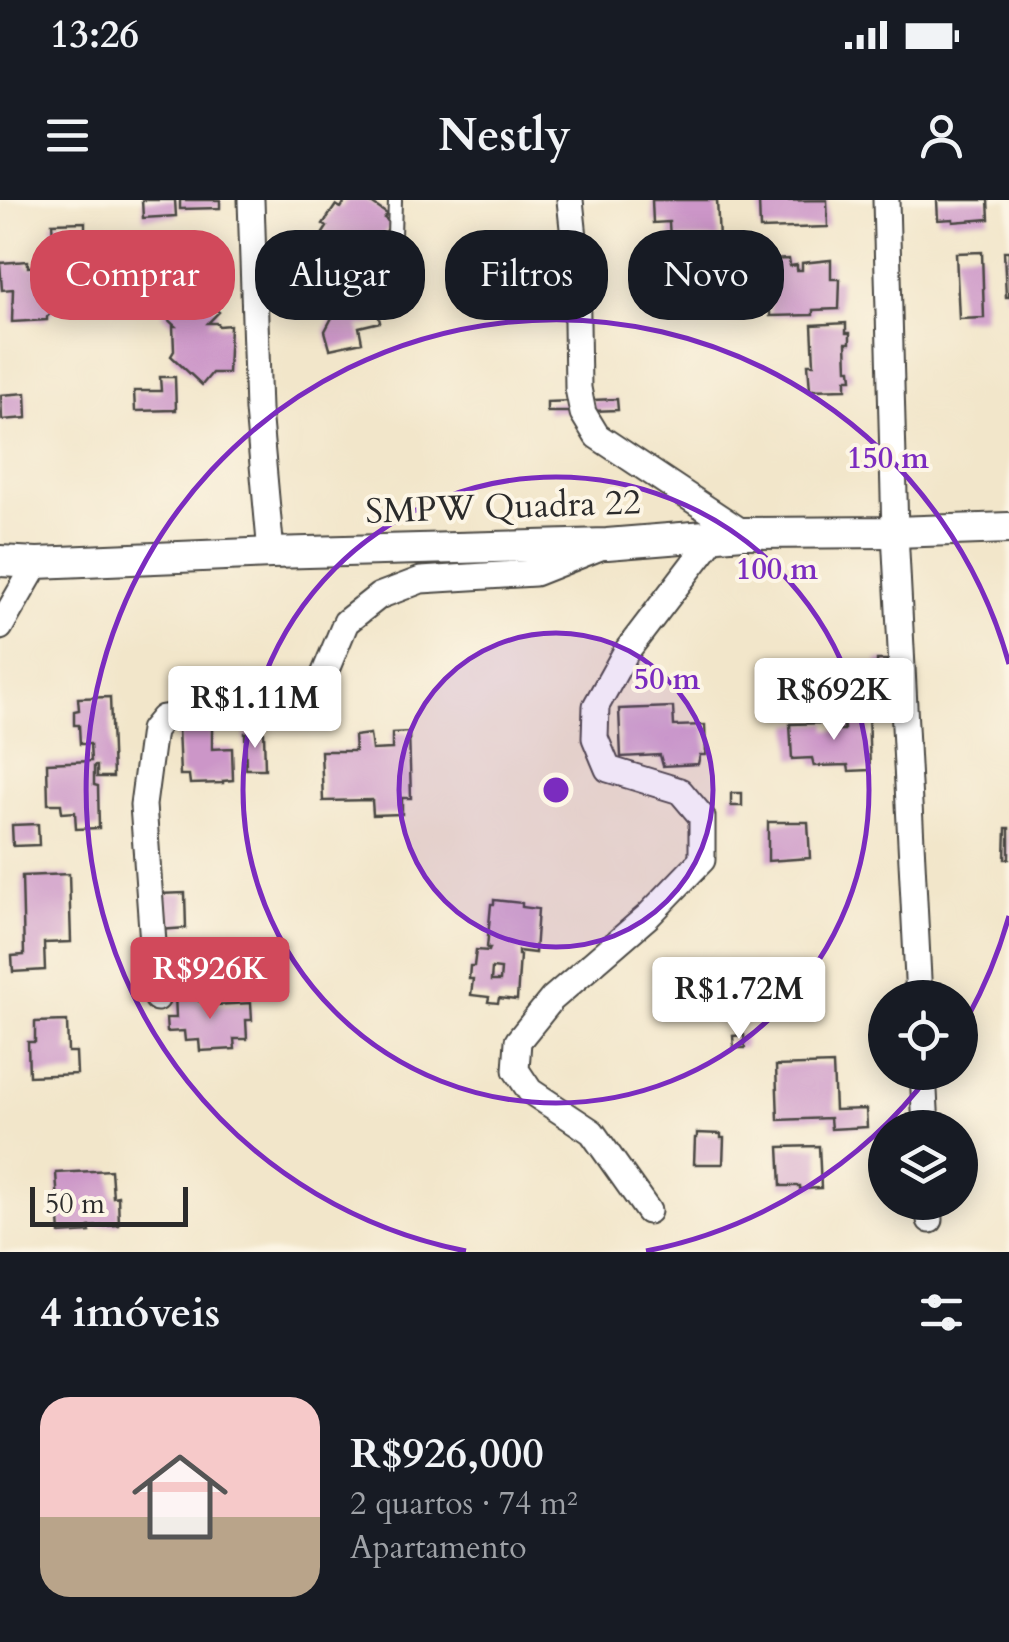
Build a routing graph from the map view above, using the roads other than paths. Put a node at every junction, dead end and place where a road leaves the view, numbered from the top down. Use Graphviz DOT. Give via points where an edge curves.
graph roads {
  1 [pos="251,200"];
  2 [pos="395,200"];
  3 [pos="570,200"];
  4 [pos="886,200"];
  5 [pos="394,230"];
  6 [pos="1009,528"];
  7 [pos="895,532"];
  8 [pos="729,533"];
  9 [pos="607,544"];
  10 [pos="271,552"];
  11 [pos="0,561"];
  12 [pos="37,562"];
  13 [pos="0,627"];
  14 [pos="918,980"];
  15 [pos="158,998"];
  16 [pos="648,1211"];
  1 -- 10 [label="street"];
  2 -- 5 [label="lane"];
  3 -- 8 [label="street" via="583,412 596,436"];
  4 -- 7 [label="street"];
  6 -- 7 [label="street, SMPW Quadra 22"];
  7 -- 8 [label="street, SMPW Quadra 22"];
  7 -- 14 [label="street"];
  8 -- 9 [label="street, SMPW Quadra 22"];
  8 -- 16 [label="street" via="626,652 596,706 595,738 608,770 680,791 702,817 702,860 552,999 518,1041 516,1070 530,1091 592,1132"];
  9 -- 10 [label="street, SMPW Quadra 22"];
  9 -- 15 [label="street" via="536,573 421,580 379,596 346,622 318,689 307,697 163,718 154,730 143,804"];
  10 -- 12 [label="street, SMPW Quadra 22"];
  11 -- 12 [label="street, SMPW Quadra 22"];
  12 -- 13 [label="street"];
}
